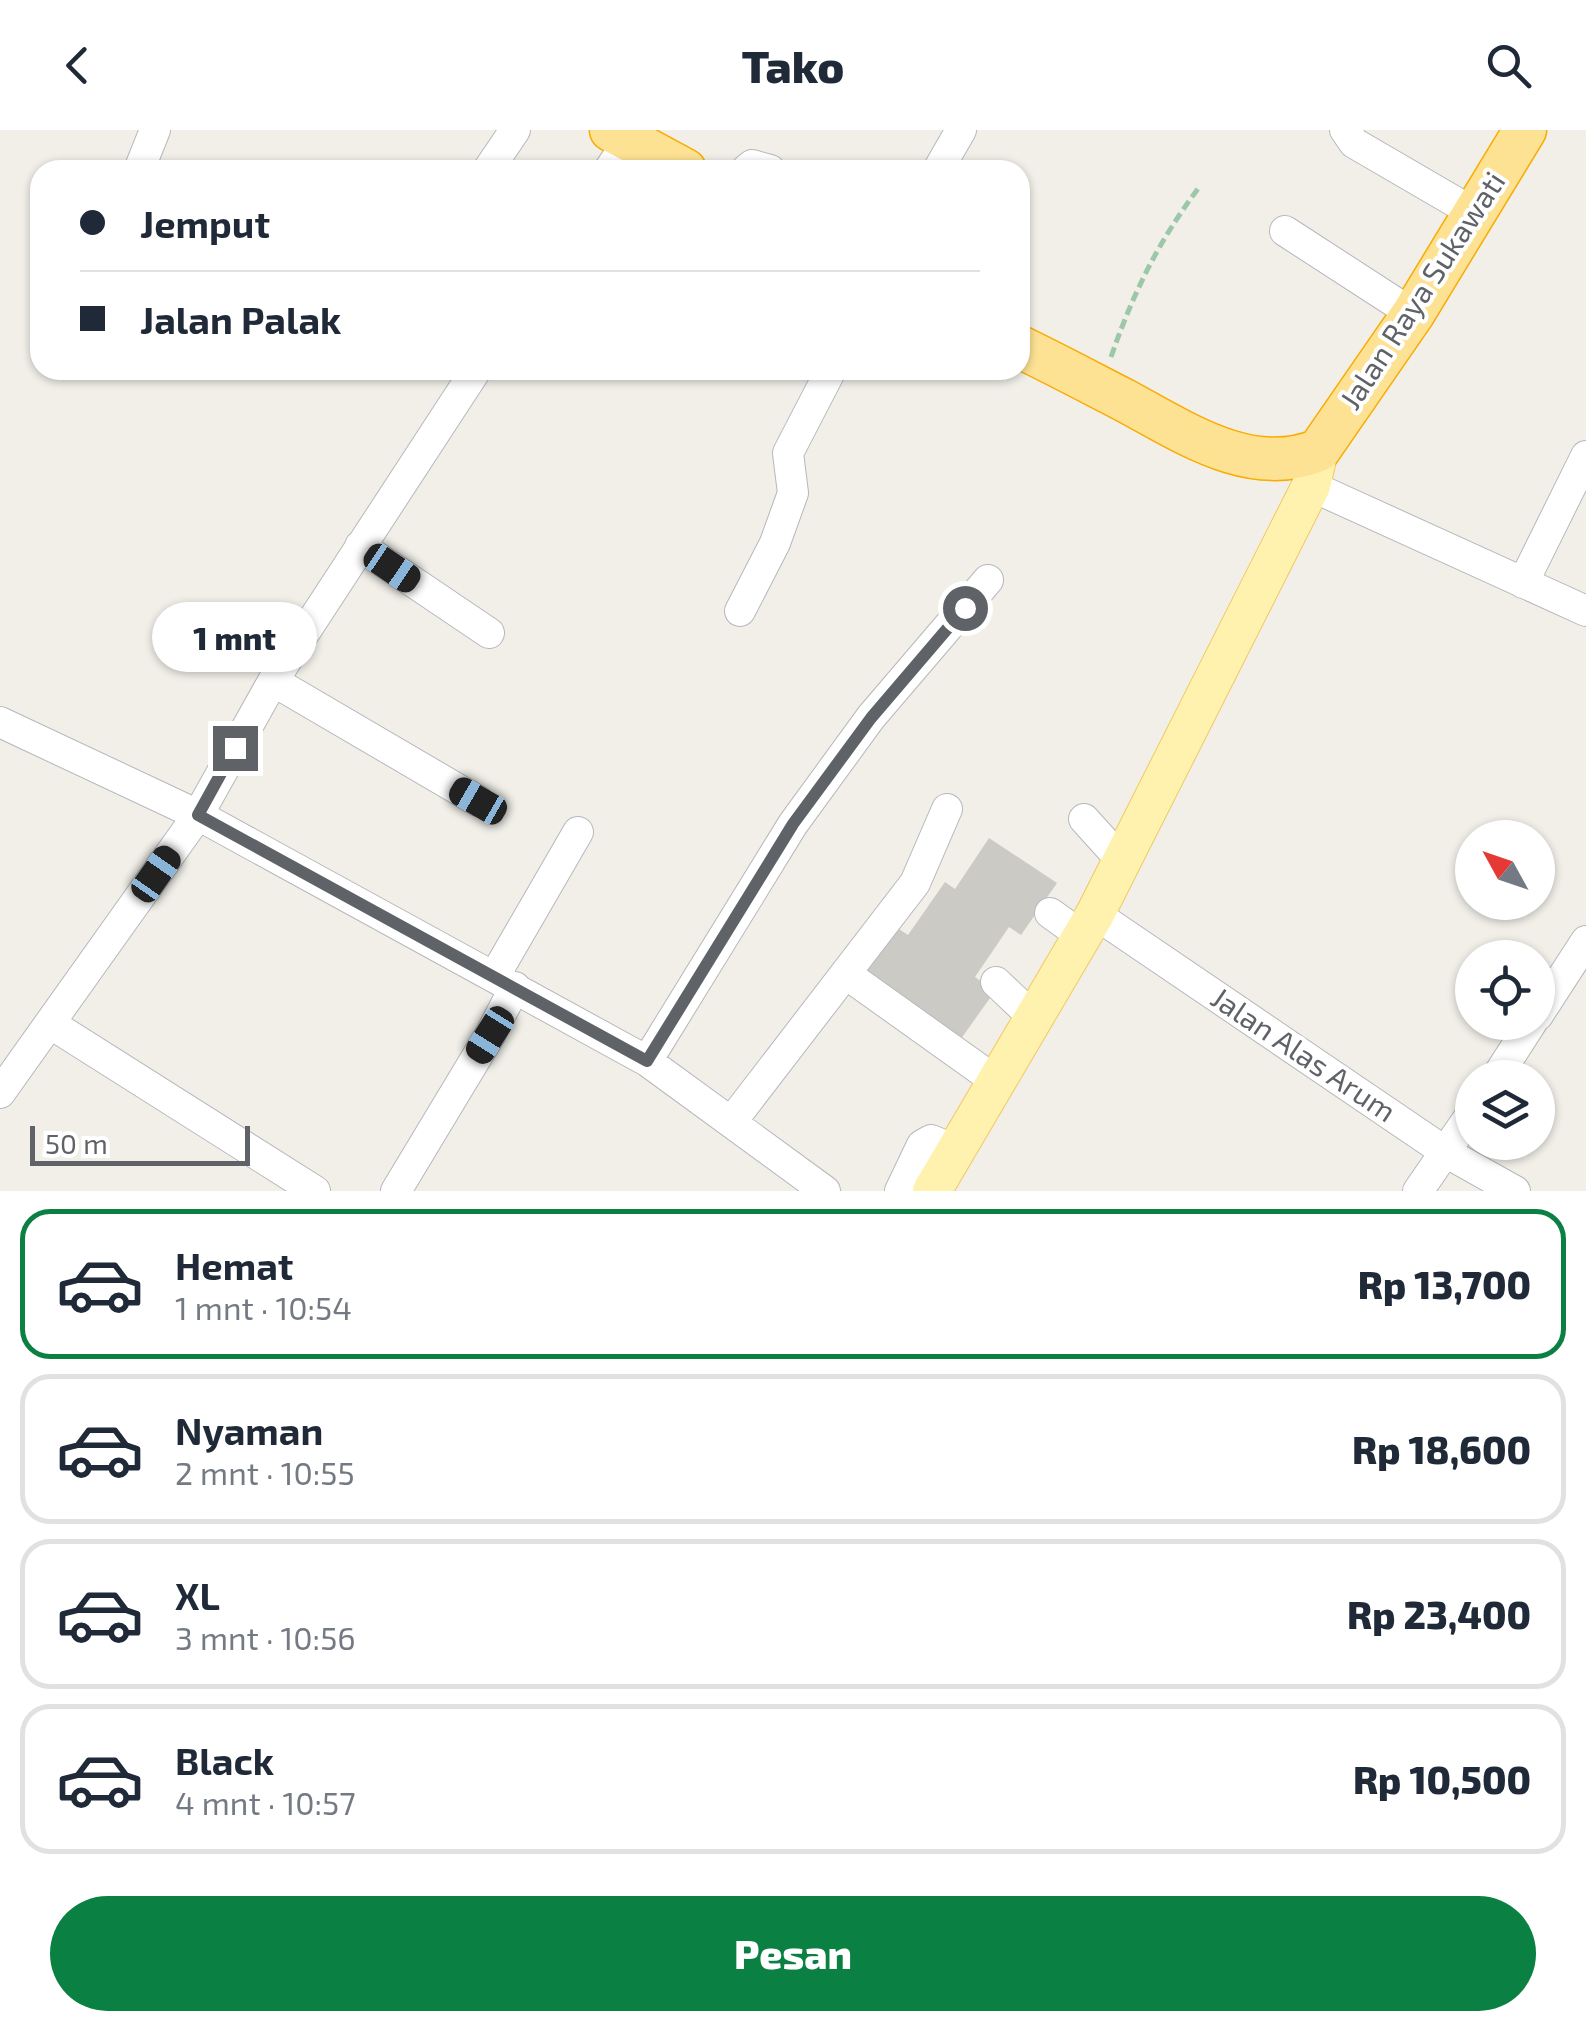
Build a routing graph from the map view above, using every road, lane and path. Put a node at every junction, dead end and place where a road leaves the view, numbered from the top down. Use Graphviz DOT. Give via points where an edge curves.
graph roads {
  1 [pos="156,130"];
  2 [pos="515,130"];
  3 [pos="961,130"];
  4 [pos="1345,130"];
  5 [pos="1526,130"];
  6 [pos="616,147"];
  7 [pos="143,160"];
  8 [pos="495,160"];
  9 [pos="654,160"];
  10 [pos="944,160"];
  11 [pos="1200,186"];
  12 [pos="1476,214"];
  13 [pos="1285,231"];
  14 [pos="1413,314"];
  15 [pos="1030,352"];
  16 [pos="469,380"];
  17 [pos="826,380"];
  18 [pos="1101,388"];
  19 [pos="1586,456"];
  20 [pos="1315,468"];
  21 [pos="360,546"];
  22 [pos="988,580"];
  23 [pos="1523,583"];
  24 [pos="740,611"];
  25 [pos="1586,611"];
  26 [pos="489,633"];
  27 [pos="272,681"];
  28 [pos="0,722"];
  29 [pos="478,801"];
  30 [pos="947,809"];
  31 [pos="198,815"];
  32 [pos="1084,819"];
  33 [pos="578,832"];
  34 [pos="1122,860"];
  35 [pos="1050,913"];
  36 [pos="1088,925"];
  37 [pos="1586,941"];
  38 [pos="846,974"];
  39 [pos="504,982"];
  40 [pos="996,982"];
  41 [pos="1555,989"];
  42 [pos="1034,1018"];
  43 [pos="51,1024"];
  44 [pos="647,1061"];
  45 [pos="996,1082"];
  46 [pos="0,1093"];
  47 [pos="732,1122"];
  48 [pos="1455,1140"];
  49 [pos="956,1150"];
  50 [pos="1447,1152"];
  51 [pos="315,1191"];
  52 [pos="396,1191"];
  53 [pos="825,1191"];
  54 [pos="900,1191"];
  55 [pos="932,1191"];
  56 [pos="1418,1191"];
  57 [pos="1515,1191"];
  1 -- 7 [label="street"];
  2 -- 8 [label="street"];
  3 -- 10 [label="street"];
  4 -- 12 [label="street" via="1354,143"];
  5 -- 12 [label="highway, Jalan Raya Sukawati"];
  6 -- 9 [label="highway"];
  11 -- 18 [label="path" via="1164,234 1128,307"];
  12 -- 14 [label="highway, Jalan Raya Sukawati"];
  13 -- 14 [label="street"];
  14 -- 20 [label="highway, Jalan Raya Sukawati"];
  15 -- 18 [label="highway"];
  16 -- 21 [label="street"];
  17 -- 24 [label="street" via="788,453 792,494"];
  18 -- 20 [label="highway" via="1208,445 1298,459"];
  19 -- 23 [label="street"];
  20 -- 23 [label="street"];
  20 -- 34 [label="main road"];
  21 -- 26 [label="street"];
  21 -- 27 [label="street"];
  22 -- 44 [label="street" via="871,718 793,824"];
  23 -- 25 [label="street"];
  27 -- 29 [label="street"];
  27 -- 31 [label="street"];
  28 -- 31 [label="street"];
  30 -- 38 [label="street" via="915,883"];
  31 -- 39 [label="street"];
  31 -- 43 [label="street"];
  32 -- 34 [label="street"];
  33 -- 39 [label="street"];
  34 -- 36 [label="main road"];
  35 -- 36 [label="street, Jalan Alas Arum"];
  36 -- 42 [label="main road"];
  36 -- 50 [label="street, Jalan Alas Arum"];
  37 -- 41 [label="street"];
  38 -- 45 [label="street"];
  38 -- 47 [label="street"];
  39 -- 44 [label="street"];
  39 -- 52 [label="street" via="490,1035"];
  40 -- 42 [label="street"];
  42 -- 45 [label="main road"];
  43 -- 46 [label="street"];
  43 -- 51 [label="street"];
  44 -- 47 [label="street"];
  45 -- 49 [label="main road"];
  47 -- 53 [label="street"];
  48 -- 50 [label="street"];
  49 -- 54 [label="street" via="932,1140 922,1145"];
  49 -- 55 [label="main road"];
  50 -- 56 [label="street"];
  50 -- 57 [label="street, Jalan Alas Arum"];
}
